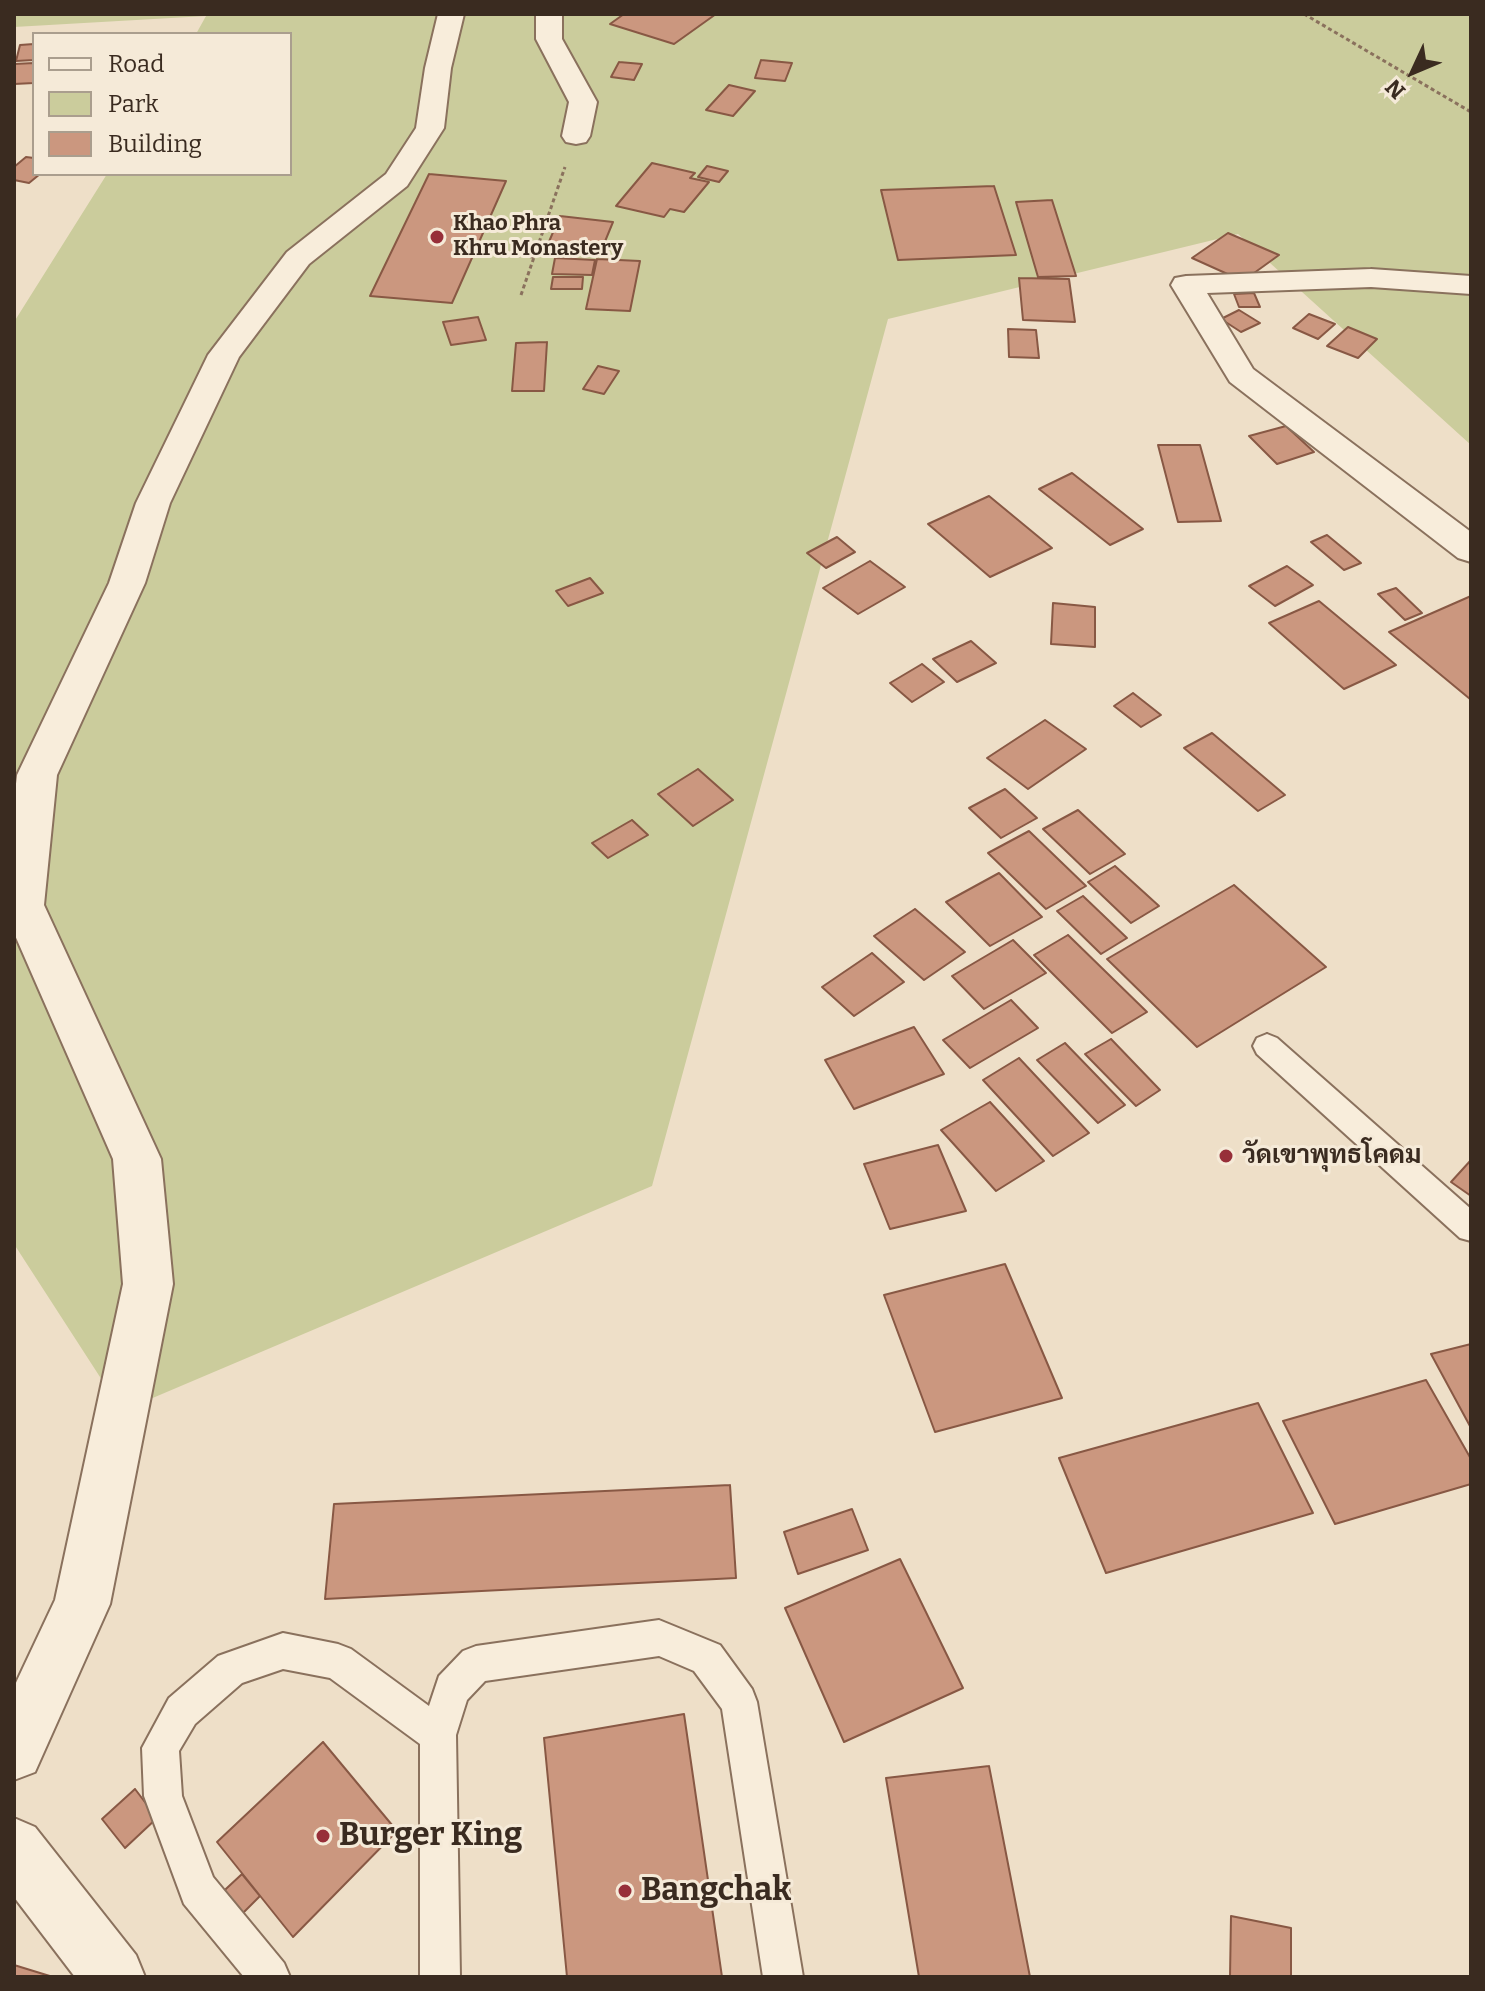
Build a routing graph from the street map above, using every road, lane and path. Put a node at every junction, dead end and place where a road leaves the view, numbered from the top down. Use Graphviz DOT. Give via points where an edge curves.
graph roads {
  1 [pos="451,14"];
  2 [pos="549,14"];
  3 [pos="1304,14"];
  4 [pos="1471,112"];
  5 [pos="576,136"];
  6 [pos="474,253"];
  7 [pos="534,257"];
  8 [pos="1471,285"];
  9 [pos="521,295"];
  10 [pos="1471,550"];
  11 [pos="1267,1046"];
  12 [pos="1471,1228"];
  13 [pos="438,1735"];
  14 [pos="14,1751"];
  15 [pos="14,1848"];
  16 [pos="114,1977"];
  17 [pos="270,1977"];
  18 [pos="440,1977"];
  19 [pos="783,1977"];
  1 -- 14 [label="street" via="430,128 397,180 298,258 224,355 153,503 127,583 37,775 23,905 137,1159 148,1284 82,1604"];
  2 -- 5 [label="street" via="549,39 583,102"];
  3 -- 4 [label="path"];
  5 -- 7 [label="path"];
  6 -- 7 [label="path"];
  7 -- 9 [label="path"];
  8 -- 10 [label="street" via="1371,278 1186,285 1241,375"];
  11 -- 12 [label="lane"];
  13 -- 17 [label="lane" via="338,1662 283,1651 231,1669 182,1711 160,1748 163,1796 198,1890"];
  13 -- 18 [label="lane"];
  13 -- 19 [label="lane" via="452,1689 476,1664 659,1638 707,1658 739,1702"];
  15 -- 16 [label="street"];
}
